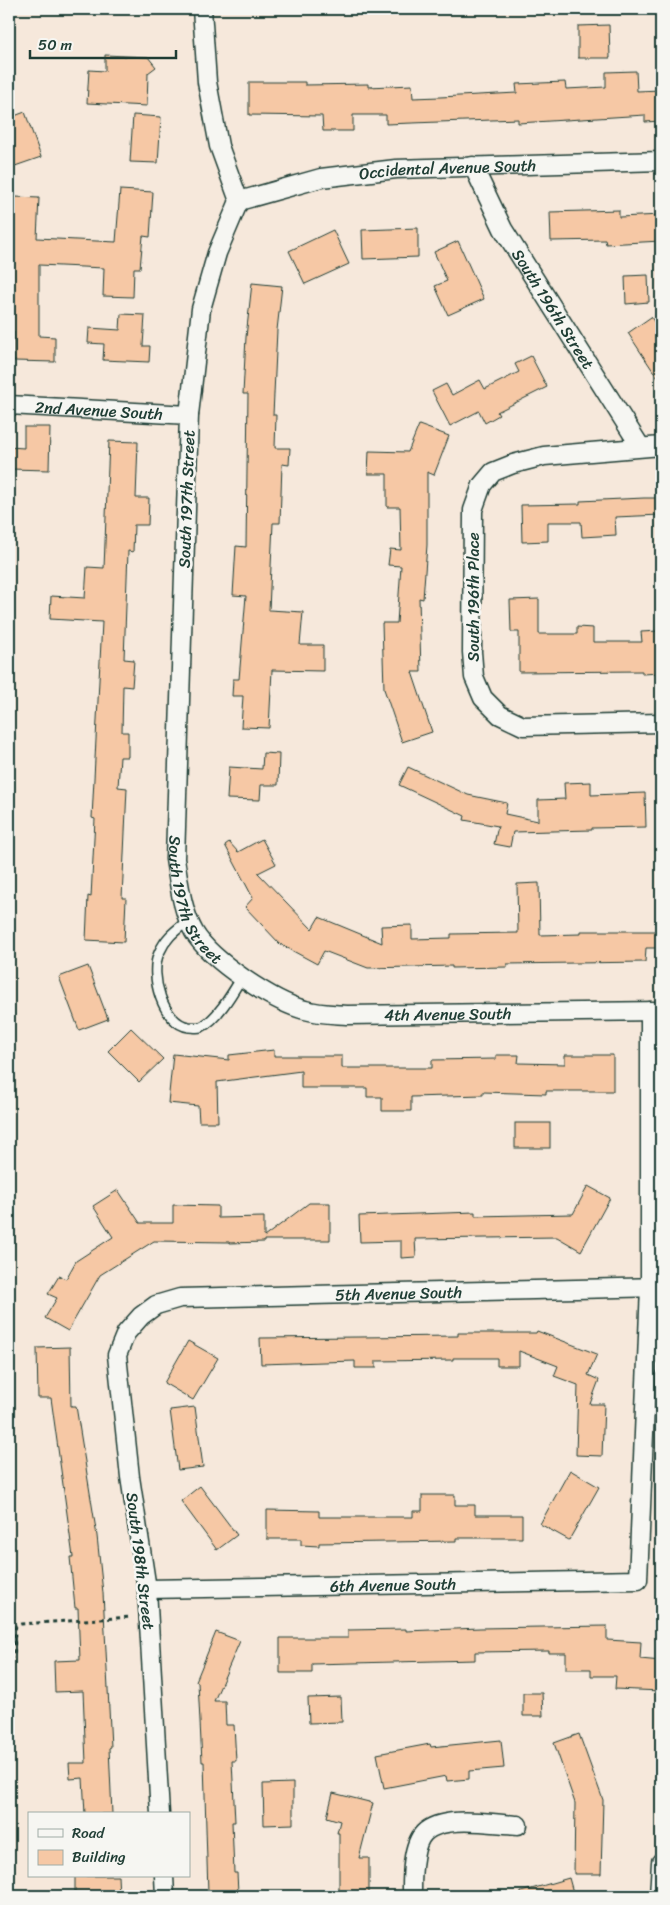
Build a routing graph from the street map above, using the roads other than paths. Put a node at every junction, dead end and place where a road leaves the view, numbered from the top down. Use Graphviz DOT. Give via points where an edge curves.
graph roads {
  1 [pos="202,9"];
  2 [pos="661,161"];
  3 [pos="473,166"];
  4 [pos="239,201"];
  5 [pos="9,405"];
  6 [pos="189,416"];
  7 [pos="640,446"];
  8 [pos="661,446"];
  9 [pos="661,723"];
  10 [pos="190,920"];
  11 [pos="242,977"];
  12 [pos="656,1011"];
  13 [pos="656,1287"];
  14 [pos="140,1316"];
  15 [pos="147,1588"];
  16 [pos="160,1812"];
  17 [pos="518,1825"];
  18 [pos="661,1862"];
  19 [pos="164,1878"];
  20 [pos="165,1896"];
  21 [pos="412,1896"];
  22 [pos="659,1896"];
  1 -- 4 [label="street" via="207,82 219,146"];
  2 -- 3 [label="street, Occidental Avenue South"];
  3 -- 4 [label="street, Occidental Avenue South" via="396,169 321,178"];
  3 -- 7 [label="street, South 196th Street" via="503,230"];
  4 -- 6 [label="street, South 197th Street" via="201,308"];
  5 -- 6 [label="street, 2nd Avenue South"];
  6 -- 10 [label="street, South 197th Street" via="175,859 181,898"];
  7 -- 8 [label="street"];
  7 -- 9 [label="street, South 196th Place" via="544,456 493,472 482,485 473,510 472,652 474,677 483,698 500,715 523,726"];
  10 -- 11 [label="street, South 197th Street" via="194,932 209,951"];
  10 -- 11 [label="lane" via="168,936 158,955 157,989 173,1019 183,1026 199,1027 212,1019"];
  11 -- 12 [label="street, 4th Avenue South" via="265,992 305,1010 347,1016"];
  12 -- 13 [label="street"];
  13 -- 14 [label="street, 5th Avenue South" via="180,1298 156,1304"];
  13 -- 15 [label="street, 6th Avenue South" via="638,1580"];
  14 -- 15 [label="street, South 198th Street" via="126,1333 118,1354 130,1477"];
  15 -- 16 [label="street, South 198th Street"];
  17 -- 21 [label="street" via="454,1821 423,1833 412,1870"];
  18 -- 22 [label="street"];
  19 -- 20 [label="street"];
}
